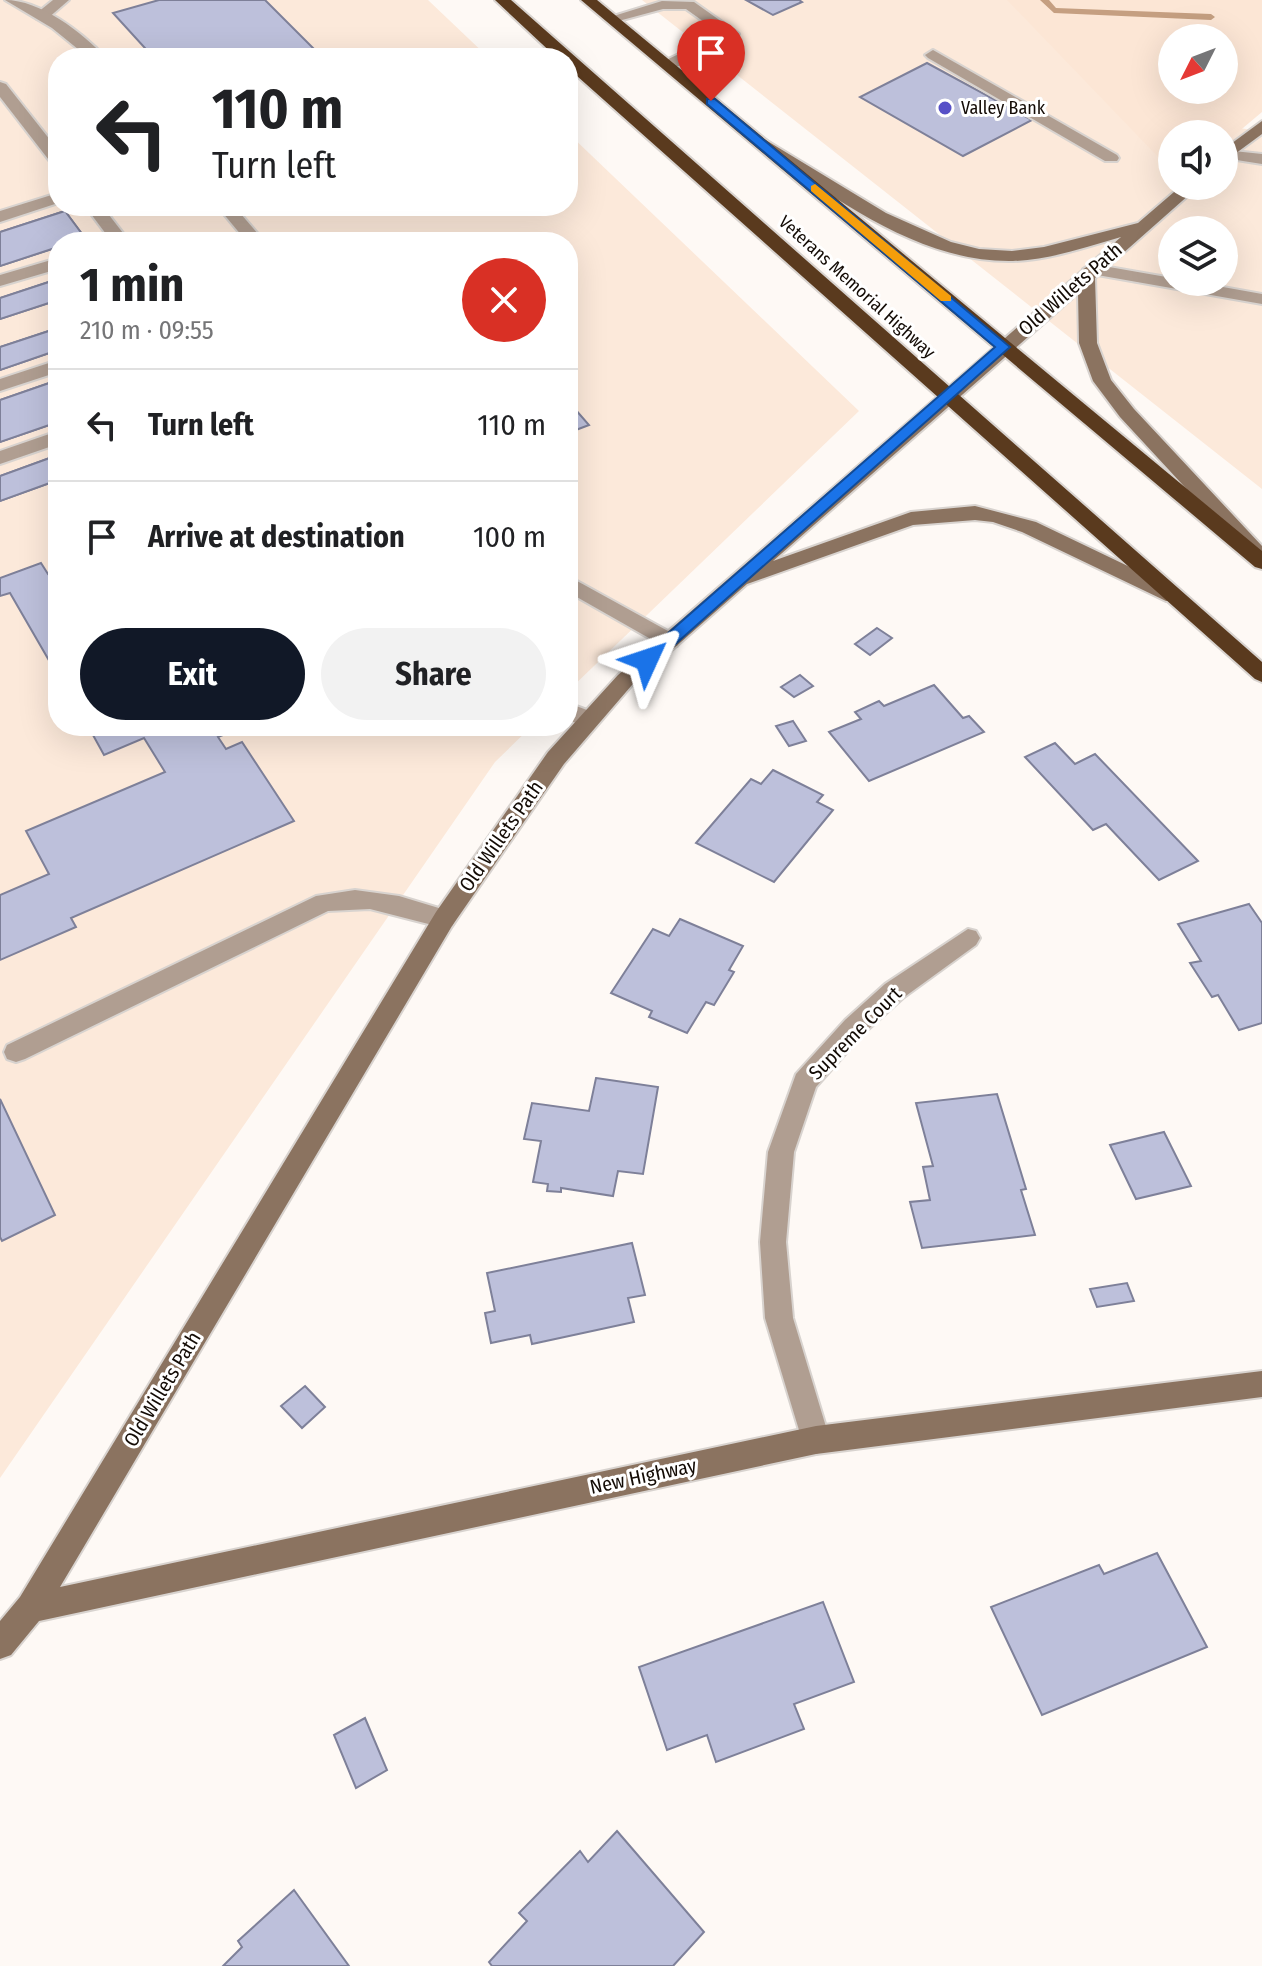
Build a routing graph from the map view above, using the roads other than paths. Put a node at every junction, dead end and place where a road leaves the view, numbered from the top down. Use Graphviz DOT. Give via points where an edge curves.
graph roads {
  1 [pos="12,0"];
  2 [pos="62,0"];
  3 [pos="502,0"];
  4 [pos="588,0"];
  5 [pos="42,16"];
  6 [pos="611,19"];
  7 [pos="88,48"];
  8 [pos="555,48"];
  9 [pos="933,55"];
  10 [pos="667,65"];
  11 [pos="578,69"];
  12 [pos="0,87"];
  13 [pos="1262,126"];
  14 [pos="756,138"];
  15 [pos="1238,146"];
  16 [pos="48,148"];
  17 [pos="1238,157"];
  18 [pos="1111,158"];
  19 [pos="1262,159"];
  20 [pos="1175,200"];
  21 [pos="48,201"];
  22 [pos="101,216"];
  23 [pos="234,216"];
  24 [pos="0,217"];
  25 [pos="1144,226"];
  26 [pos="113,232"];
  27 [pos="247,232"];
  28 [pos="48,266"];
  29 [pos="1089,272"];
  30 [pos="0,281"];
  31 [pos="1262,299"];
  32 [pos="1003,347"];
  33 [pos="48,369"];
  34 [pos="0,385"];
  35 [pos="947,396"];
  36 [pos="48,441"];
  37 [pos="0,458"];
  38 [pos="1262,560"];
  39 [pos="735,582"];
  40 [pos="578,589"];
  41 [pos="1173,596"];
  42 [pos="670,641"];
  43 [pos="1262,674"];
  44 [pos="578,715"];
  45 [pos="565,736"];
  46 [pos="444,919"];
  47 [pos="968,938"];
  48 [pos="16,1052"];
  49 [pos="1262,1384"];
  50 [pos="816,1440"];
  51 [pos="31,1608"];
  52 [pos="0,1644"];
  1 -- 5 [label="street"];
  2 -- 5 [label="street"];
  3 -- 8 [label="highway, Veterans Memorial Highway"];
  4 -- 6 [label="highway"];
  5 -- 7 [label="street"];
  6 -- 10 [label="highway"];
  6 -- 10 [label="street" via="662,5 689,5 731,34"];
  9 -- 18 [label="street"];
  10 -- 14 [label="highway"];
  11 -- 35 [label="highway, Veterans Memorial Highway"];
  12 -- 16 [label="street"];
  13 -- 15 [label="main road"];
  14 -- 25 [label="main road" via="901,227 935,244 982,255 1022,255"];
  14 -- 32 [label="highway"];
  17 -- 19 [label="street"];
  20 -- 25 [label="main road, Old Willets Path"];
  21 -- 24 [label="street"];
  22 -- 26 [label="street"];
  23 -- 27 [label="street"];
  25 -- 29 [label="main road, Old Willets Path"];
  28 -- 30 [label="street"];
  29 -- 31 [label="street"];
  29 -- 32 [label="main road, Old Willets Path"];
  29 -- 38 [label="main road" via="1088,343 1102,381"];
  32 -- 35 [label="main road, Old Willets Path"];
  32 -- 38 [label="highway"];
  33 -- 34 [label="street"];
  35 -- 39 [label="main road, Old Willets Path"];
  35 -- 41 [label="highway, Veterans Memorial Highway"];
  36 -- 37 [label="street"];
  39 -- 41 [label="main road" via="911,519 975,513 1029,527"];
  39 -- 42 [label="main road, Old Willets Path"];
  40 -- 42 [label="street"];
  41 -- 43 [label="highway, Veterans Memorial Highway"];
  42 -- 44 [label="main road, Old Willets Path"];
  45 -- 46 [label="main road, Old Willets Path"];
  46 -- 48 [label="street" via="366,897 324,903"];
  46 -- 51 [label="main road, Old Willets Path"];
  47 -- 50 [label="street, Supreme Court" via="894,991 805,1082 781,1152 773,1242 779,1318"];
  49 -- 50 [label="main road, New Highway"];
  50 -- 51 [label="main road, New Highway"];
  51 -- 52 [label="main road, Old Willets Path"];
}
